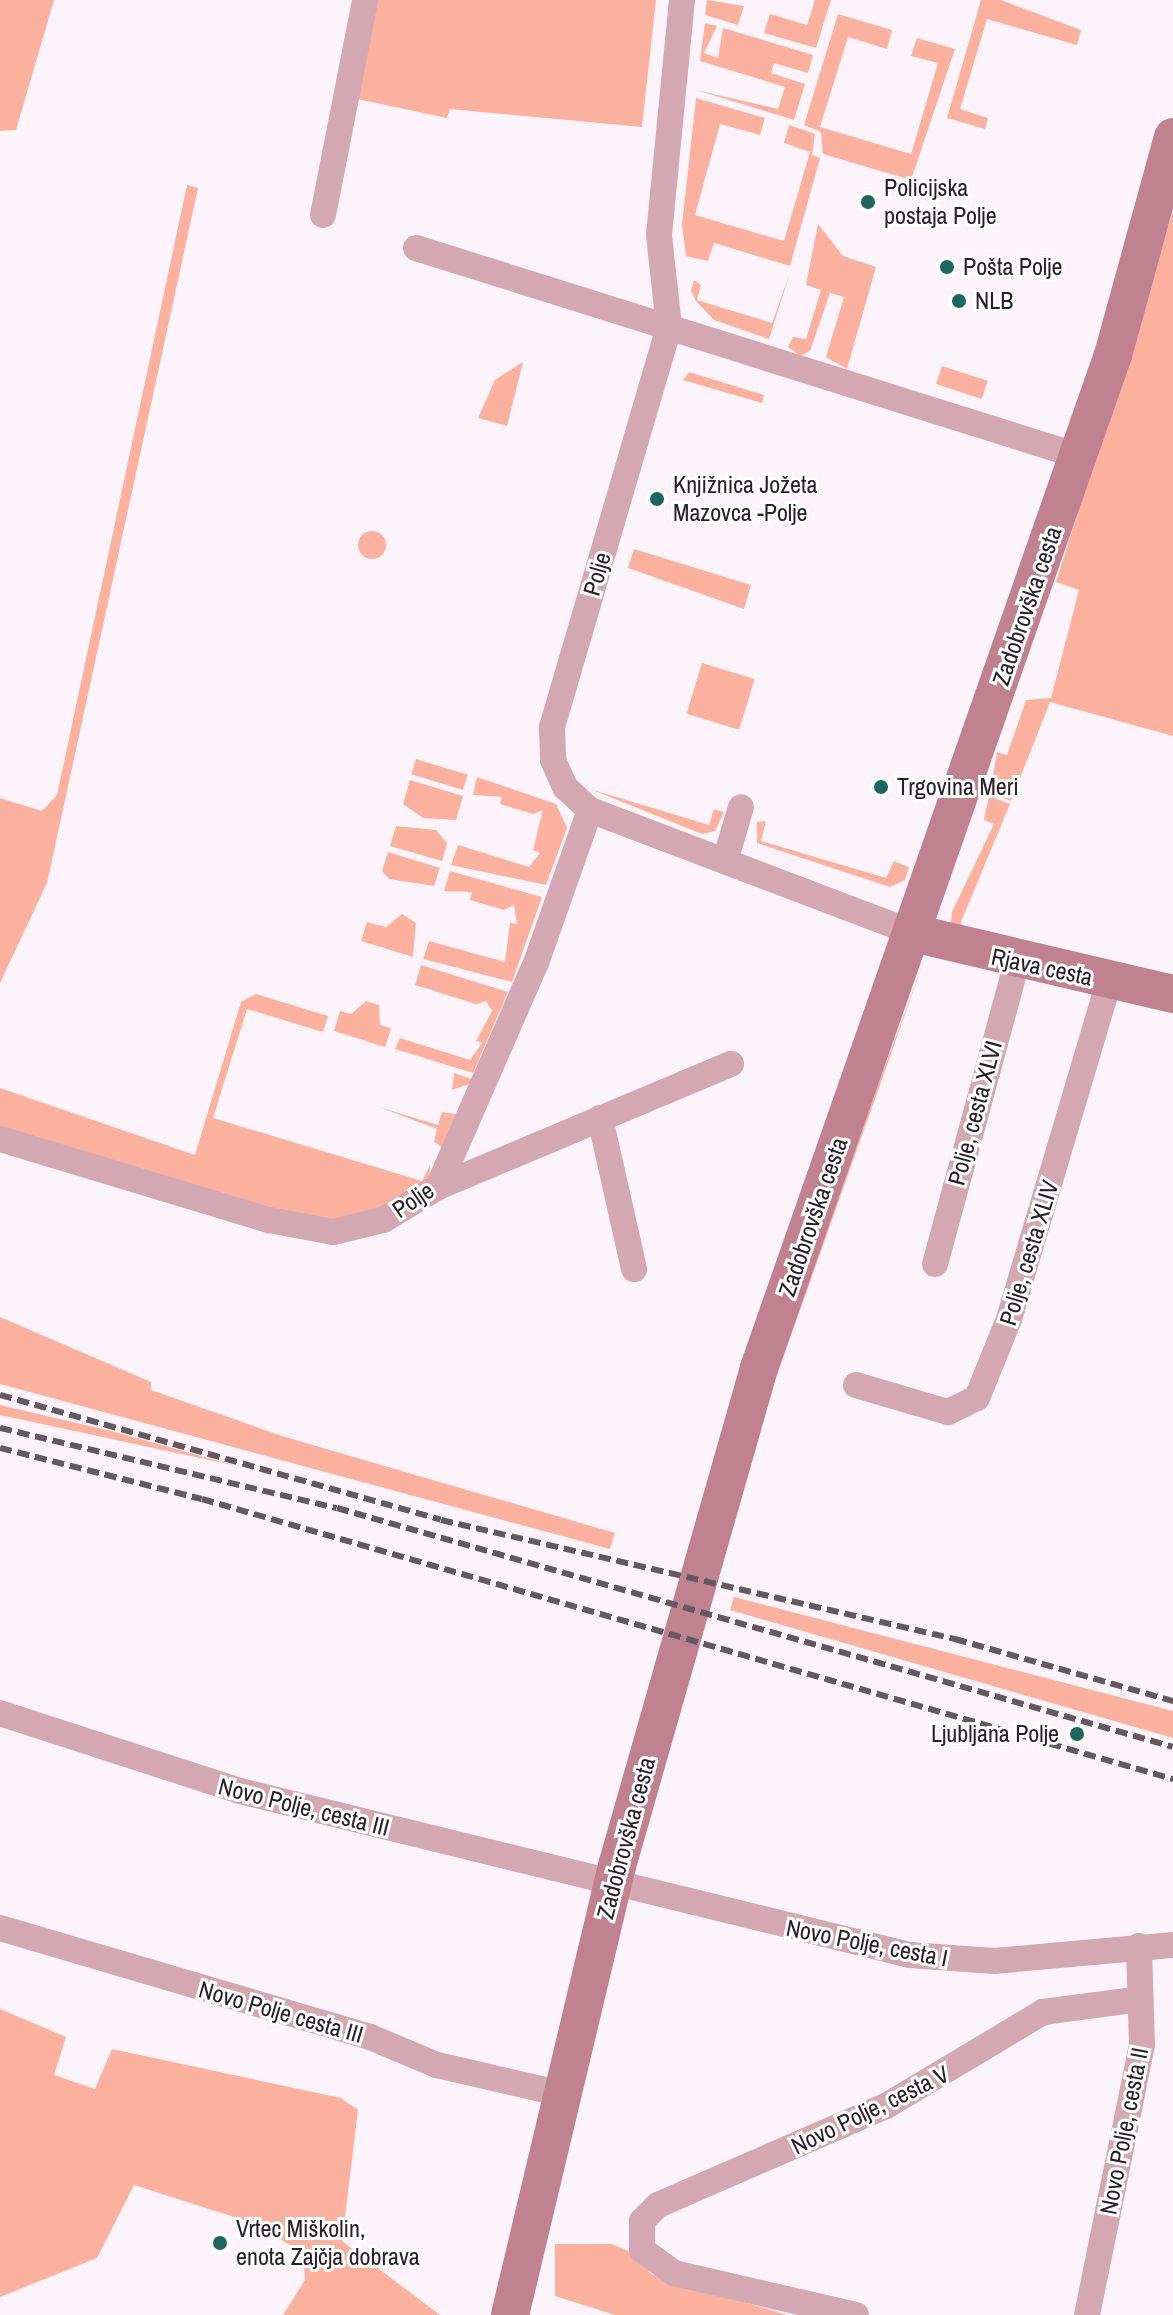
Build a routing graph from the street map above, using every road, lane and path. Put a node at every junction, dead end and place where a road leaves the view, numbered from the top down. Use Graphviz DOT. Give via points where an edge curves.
graph roads {
  1 [pos="365,0"];
  2 [pos="682,0"];
  3 [pos="1173,137"];
  4 [pos="323,215"];
  5 [pos="416,248"];
  6 [pos="669,327"];
  7 [pos="1079,456"];
  8 [pos="741,807"];
  9 [pos="590,810"];
  10 [pos="725,861"];
  11 [pos="913,933"];
  12 [pos="1017,962"];
  13 [pos="1109,981"];
  14 [pos="1173,994"];
  15 [pos="731,1064"];
  16 [pos="600,1118"];
  17 [pos="0,1139"];
  18 [pos="438,1187"];
  19 [pos="935,1264"];
  20 [pos="634,1269"];
  21 [pos="856,1385"];
  22 [pos="0,1713"];
  23 [pos="613,1882"];
  24 [pos="0,1928"];
  25 [pos="1173,1945"];
  26 [pos="1139,1946"];
  27 [pos="1140,1999"];
  28 [pos="563,2094"];
  29 [pos="510,2315"];
  30 [pos="856,2315"];
  31 [pos="1087,2315"];
  1 -- 4 [label="street"];
  2 -- 6 [label="street, Polje" via="659,235"];
  3 -- 7 [label="main road, Zadobrovška cesta"];
  5 -- 6 [label="street"];
  6 -- 7 [label="street"];
  6 -- 9 [label="street, Polje" via="552,728 557,775"];
  7 -- 11 [label="main road, Zadobrovška cesta"];
  8 -- 10 [label="street"];
  9 -- 10 [label="street, Polje"];
  9 -- 18 [label="street, Polje" via="536,963"];
  10 -- 11 [label="street, Polje"];
  11 -- 12 [label="main road, Rjava cesta"];
  11 -- 23 [label="main road, Zadobrovška cesta" via="759,1368"];
  12 -- 13 [label="main road, Rjava cesta"];
  12 -- 19 [label="street, Polje, cesta XLVI"];
  13 -- 14 [label="main road, Rjava cesta"];
  13 -- 21 [label="street, Polje, cesta XLIV" via="996,1361 977,1398 948,1412"];
  15 -- 16 [label="street"];
  16 -- 18 [label="street"];
  16 -- 20 [label="street"];
  17 -- 18 [label="street, Polje" via="269,1220 333,1232 383,1220"];
  22 -- 23 [label="street, Novo Polje, cesta III" via="240,1791"];
  23 -- 26 [label="street, Novo Polje, cesta I" via="932,1959 1015,1959"];
  23 -- 28 [label="main road, Zadobrovška cesta"];
  24 -- 28 [label="street, Novo Polje cesta III" via="370,2037 437,2065"];
  25 -- 26 [label="street, Novo Polje, cesta I"];
  26 -- 27 [label="street, Novo Polje, cesta II"];
  27 -- 30 [label="street, Novo Polje, cesta V" via="1043,2012 886,2106 658,2205 639,2234 649,2261 701,2282"];
  27 -- 31 [label="street, Novo Polje, cesta II" via="1142,2044"];
  28 -- 29 [label="main road, Zadobrovška cesta"];
}
